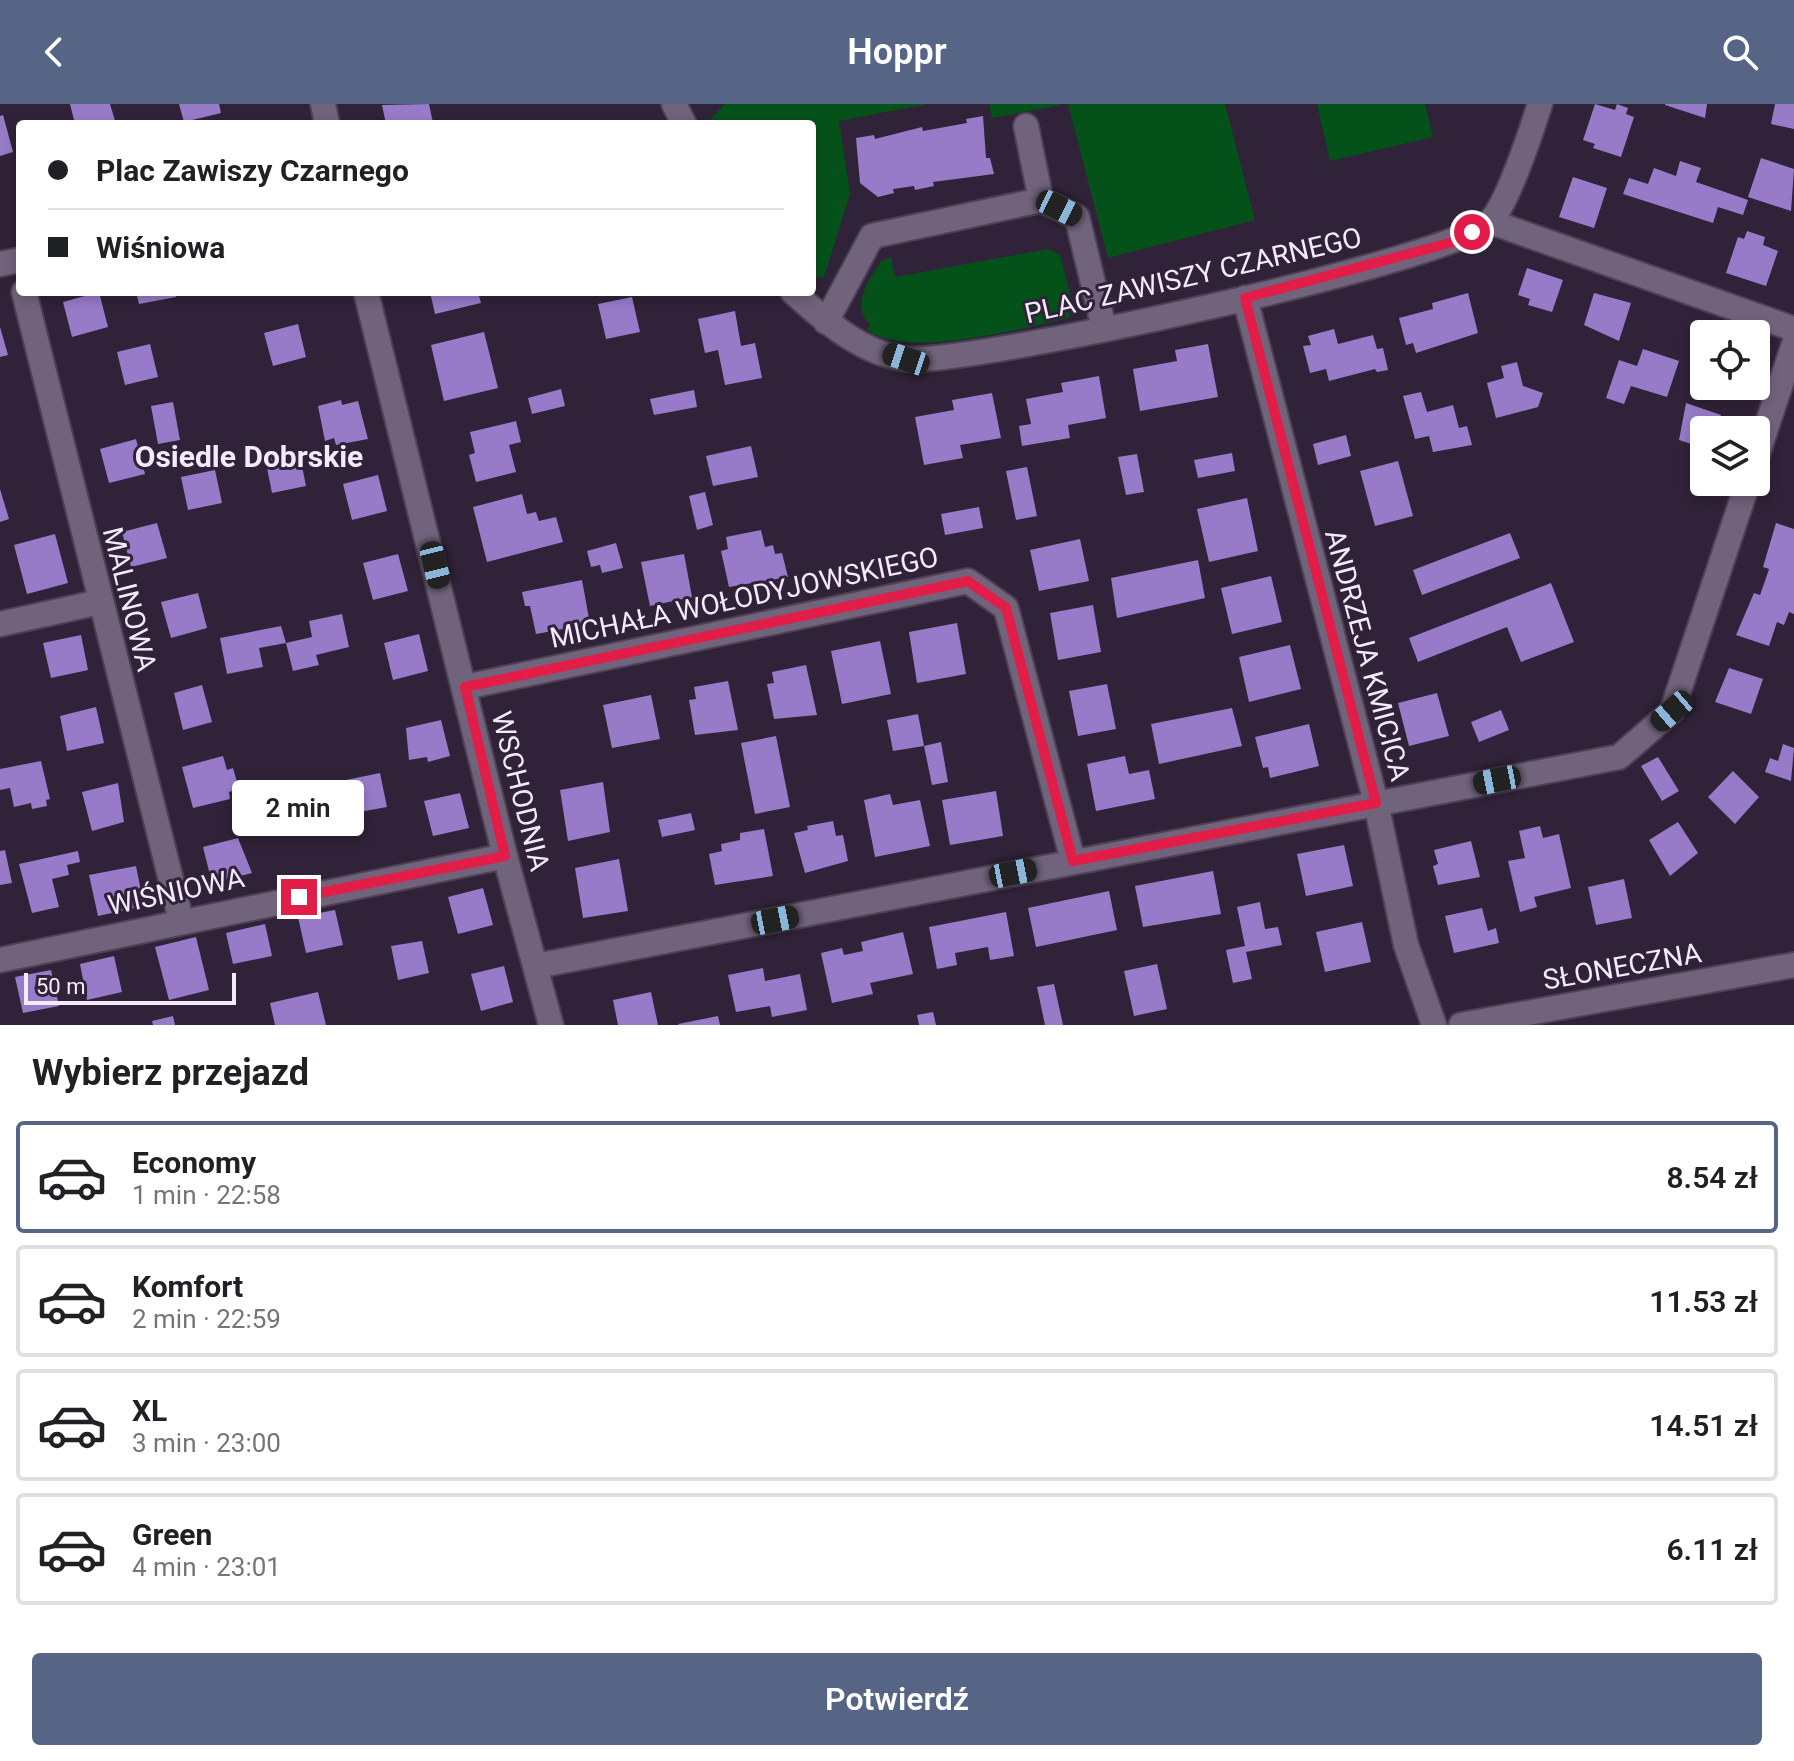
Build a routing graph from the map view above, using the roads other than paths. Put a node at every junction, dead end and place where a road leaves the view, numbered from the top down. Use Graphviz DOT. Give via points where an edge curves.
graph roads {
  1 [pos="1540,104"];
  2 [pos="1026,126"];
  3 [pos="1041,200"];
  4 [pos="1491,222"];
  5 [pos="25,296"];
  6 [pos="367,296"];
  7 [pos="797,296"];
  8 [pos="1245,298"];
  9 [pos="826,322"];
  10 [pos="1104,328"];
  11 [pos="1794,329"];
  12 [pos="1794,344"];
  13 [pos="1770,416"];
  14 [pos="1743,496"];
  15 [pos="100,602"];
  16 [pos="0,624"];
  17 [pos="465,687"];
  18 [pos="1376,803"];
  19 [pos="505,856"];
  20 [pos="1073,861"];
  21 [pos="181,920"];
  22 [pos="0,960"];
  23 [pos="1794,965"];
  24 [pos="536,966"];
  25 [pos="551,1025"];
  26 [pos="1434,1025"];
  27 [pos="1461,1025"];
  1 -- 4 [label="street" via="1526,149"];
  2 -- 3 [label="street"];
  3 -- 9 [label="street" via="872,236"];
  3 -- 10 [label="street" via="1077,217"];
  4 -- 8 [label="street, PLAC ZAWISZY CZARNEGO" via="1453,242"];
  4 -- 11 [label="street"];
  5 -- 15 [label="street, MALINOWA"];
  6 -- 17 [label="street, WSCHODNIA"];
  7 -- 9 [label="street, PLAC ZAWISZY CZARNEGO"];
  8 -- 10 [label="street, PLAC ZAWISZY CZARNEGO"];
  8 -- 18 [label="street, ANDRZEJA KMICICA"];
  9 -- 10 [label="street, PLAC ZAWISZY CZARNEGO" via="863,345 906,359 985,352"];
  12 -- 13 [label="street"];
  14 -- 18 [label="street" via="1672,711 1619,757"];
  15 -- 16 [label="street"];
  15 -- 21 [label="street, MALINOWA"];
  17 -- 19 [label="street, WSCHODNIA"];
  17 -- 20 [label="street, MICHAŁA WOŁODYJOWSKIEGO" via="968,581 1006,608"];
  18 -- 20 [label="street"];
  18 -- 26 [label="street, ANDRZEJA KMICICA" via="1406,945"];
  19 -- 21 [label="street, WIŚNIOWA"];
  19 -- 24 [label="street, WSCHODNIA"];
  20 -- 24 [label="street"];
  21 -- 22 [label="street, WIŚNIOWA"];
  23 -- 27 [label="street, SŁONECZNA"];
  24 -- 25 [label="street, WSCHODNIA"];
}
